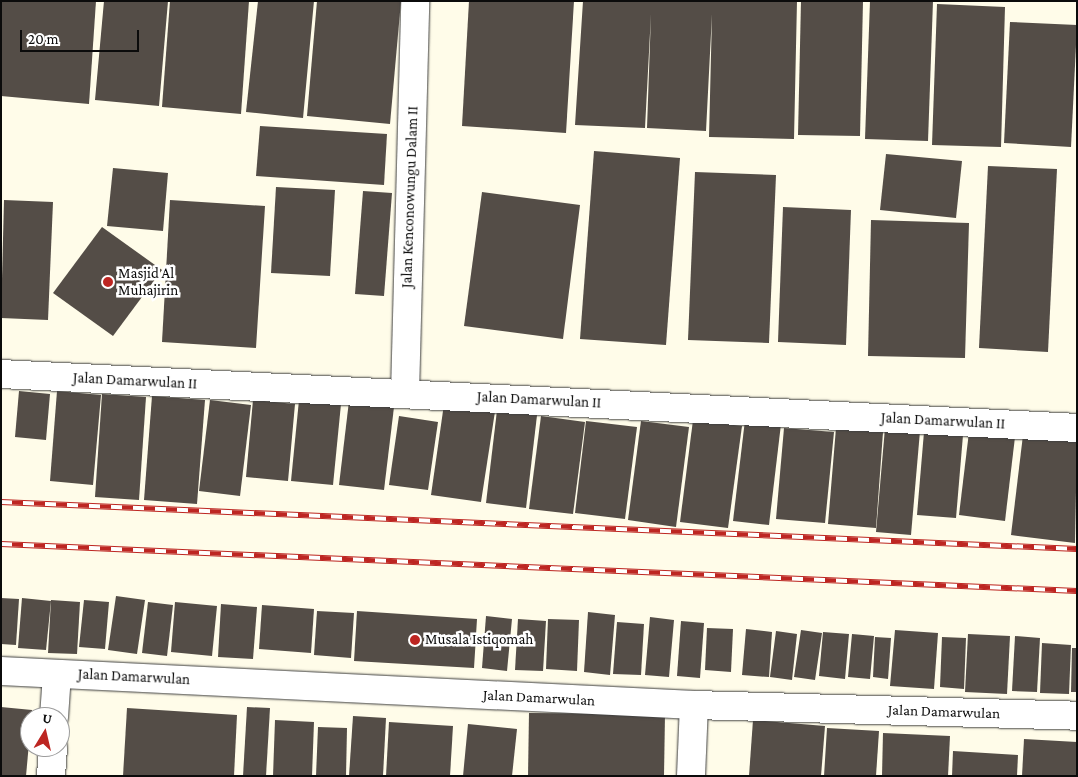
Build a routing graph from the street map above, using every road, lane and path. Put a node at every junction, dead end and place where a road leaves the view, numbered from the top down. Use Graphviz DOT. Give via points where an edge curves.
graph roads {
  1 [pos="416,1"];
  2 [pos="1,374"];
  3 [pos="405,394"];
  4 [pos="1077,428"];
  5 [pos="1,671"];
  6 [pos="56,674"];
  7 [pos="694,705"];
  8 [pos="54,707"];
  9 [pos="1077,716"];
  10 [pos="52,757"];
  11 [pos="51,776"];
  12 [pos="691,776"];
  1 -- 3 [label="street, Jalan Kenconowungu Dalam II"];
  2 -- 3 [label="street, Jalan Damarwulan II"];
  3 -- 4 [label="street, Jalan Damarwulan II"];
  5 -- 6 [label="street, Jalan Damarwulan"];
  6 -- 7 [label="street, Jalan Damarwulan"];
  6 -- 8 [label="street"];
  7 -- 9 [label="street, Jalan Damarwulan"];
  7 -- 12 [label="street"];
  10 -- 11 [label="street"];
}
